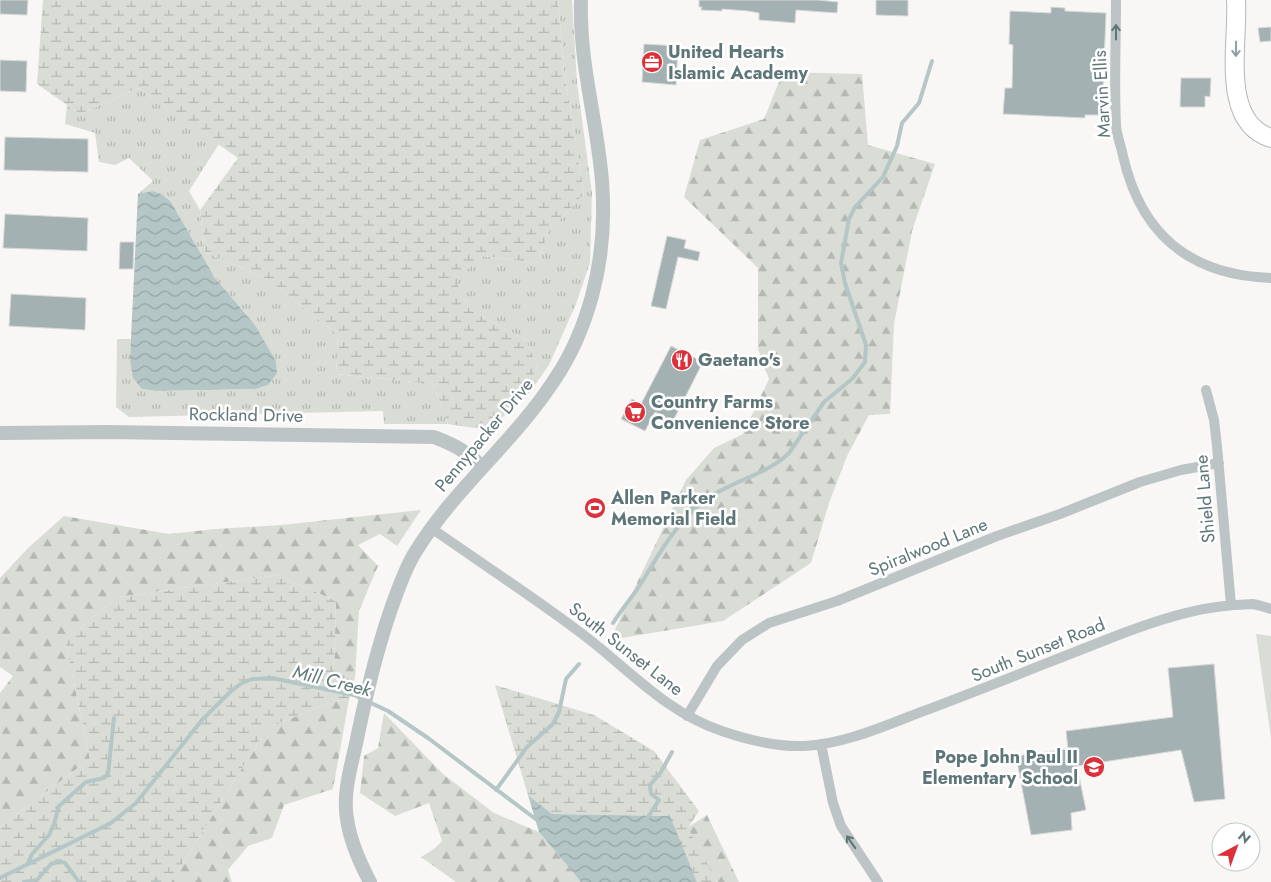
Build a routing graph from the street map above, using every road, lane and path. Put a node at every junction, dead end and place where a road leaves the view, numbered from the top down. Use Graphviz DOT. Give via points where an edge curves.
graph roads {
  1 [pos="581,0"];
  2 [pos="1116,0"];
  3 [pos="1236,0"];
  4 [pos="1271,138"];
  5 [pos="1271,278"];
  6 [pos="1206,390"];
  7 [pos="0,432"];
  8 [pos="1219,463"];
  9 [pos="482,466"];
  10 [pos="432,528"];
  11 [pos="1231,605"];
  12 [pos="1271,608"];
  13 [pos="686,716"];
  14 [pos="821,744"];
  15 [pos="370,882"];
  16 [pos="878,882"];
  1 -- 9 [label="street, Pennypacker Drive" via="583,60 602,181 603,227 597,272 585,316 556,378"];
  5 -- 2 [label="street, Marvin Ellis, one-way" via="1226,272 1181,251 1157,230 1135,195 1116,128"];
  3 -- 4 [label="highway, one-way" via="1238,104 1254,129"];
  6 -- 8 [label="street, Shield Lane" via="1214,420"];
  7 -- 9 [label="street, Rockland Drive" via="434,437 454,444"];
  8 -- 11 [label="street, Shield Lane"];
  8 -- 13 [label="street, Spiralwood Lane" via="1140,482 837,601 769,623 742,640 722,661"];
  9 -- 10 [label="street, Pennypacker Drive"];
  10 -- 13 [label="street, South Sunset Lane" via="550,610"];
  10 -- 15 [label="street, Pennypacker Drive" via="404,571 388,616 363,708 346,796 346,818"];
  11 -- 12 [label="street, South Sunset Road" via="1252,604"];
  11 -- 14 [label="street, South Sunset Road" via="1160,620 886,726"];
  13 -- 14 [label="street, South Sunset Lane" via="721,731 756,740 788,746"];
  16 -- 14 [label="street, one-way" via="839,821"];
}
